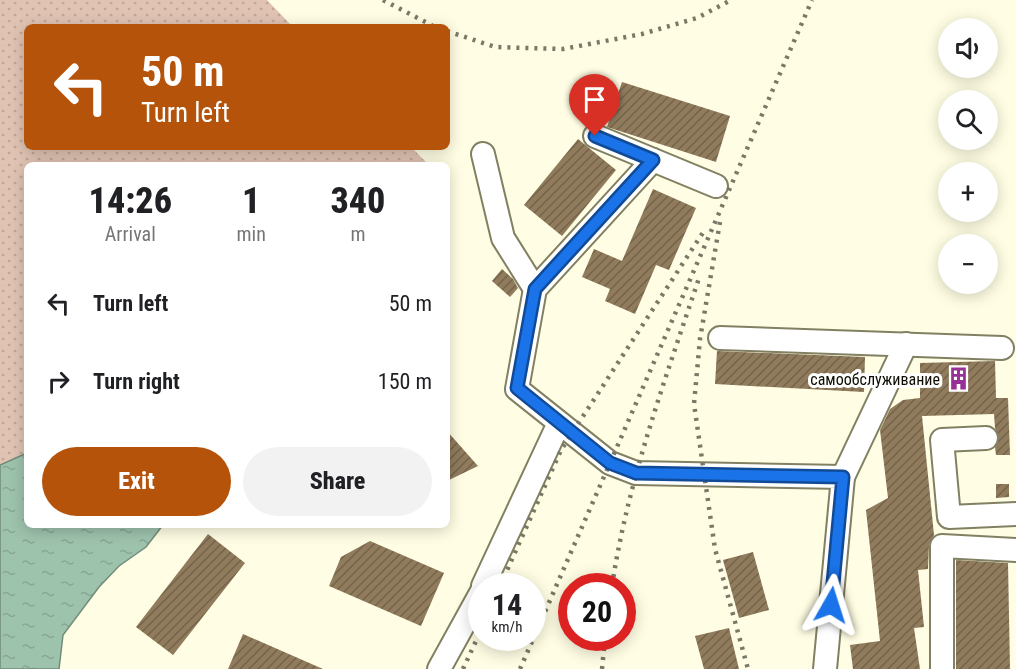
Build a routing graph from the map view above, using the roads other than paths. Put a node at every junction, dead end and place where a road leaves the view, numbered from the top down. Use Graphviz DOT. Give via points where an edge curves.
graph roads {
  1 [pos="595,136"];
  2 [pos="483,154"];
  3 [pos="653,160"];
  4 [pos="716,186"];
  5 [pos="535,289"];
  6 [pos="720,338"];
  7 [pos="906,344"];
  8 [pos="1002,348"];
  9 [pos="560,423"];
  10 [pos="986,438"];
  11 [pos="843,477"];
  12 [pos="1016,514"];
  13 [pos="1016,550"];
  14 [pos="489,573"];
  15 [pos="468,616"];
  16 [pos="439,669"];
  17 [pos="825,669"];
  18 [pos="942,669"];
  1 -- 3 [label="lane"];
  2 -- 5 [label="lane" via="503,237"];
  3 -- 4 [label="lane"];
  3 -- 5 [label="lane"];
  5 -- 9 [label="lane" via="517,388"];
  6 -- 7 [label="lane"];
  7 -- 8 [label="lane"];
  7 -- 11 [label="lane"];
  9 -- 11 [label="lane" via="610,463 636,473"];
  9 -- 14 [label="lane"];
  10 -- 12 [label="lane" via="942,440 949,516"];
  11 -- 17 [label="lane"];
  13 -- 18 [label="lane" via="942,546"];
  15 -- 16 [label="lane"];
}
